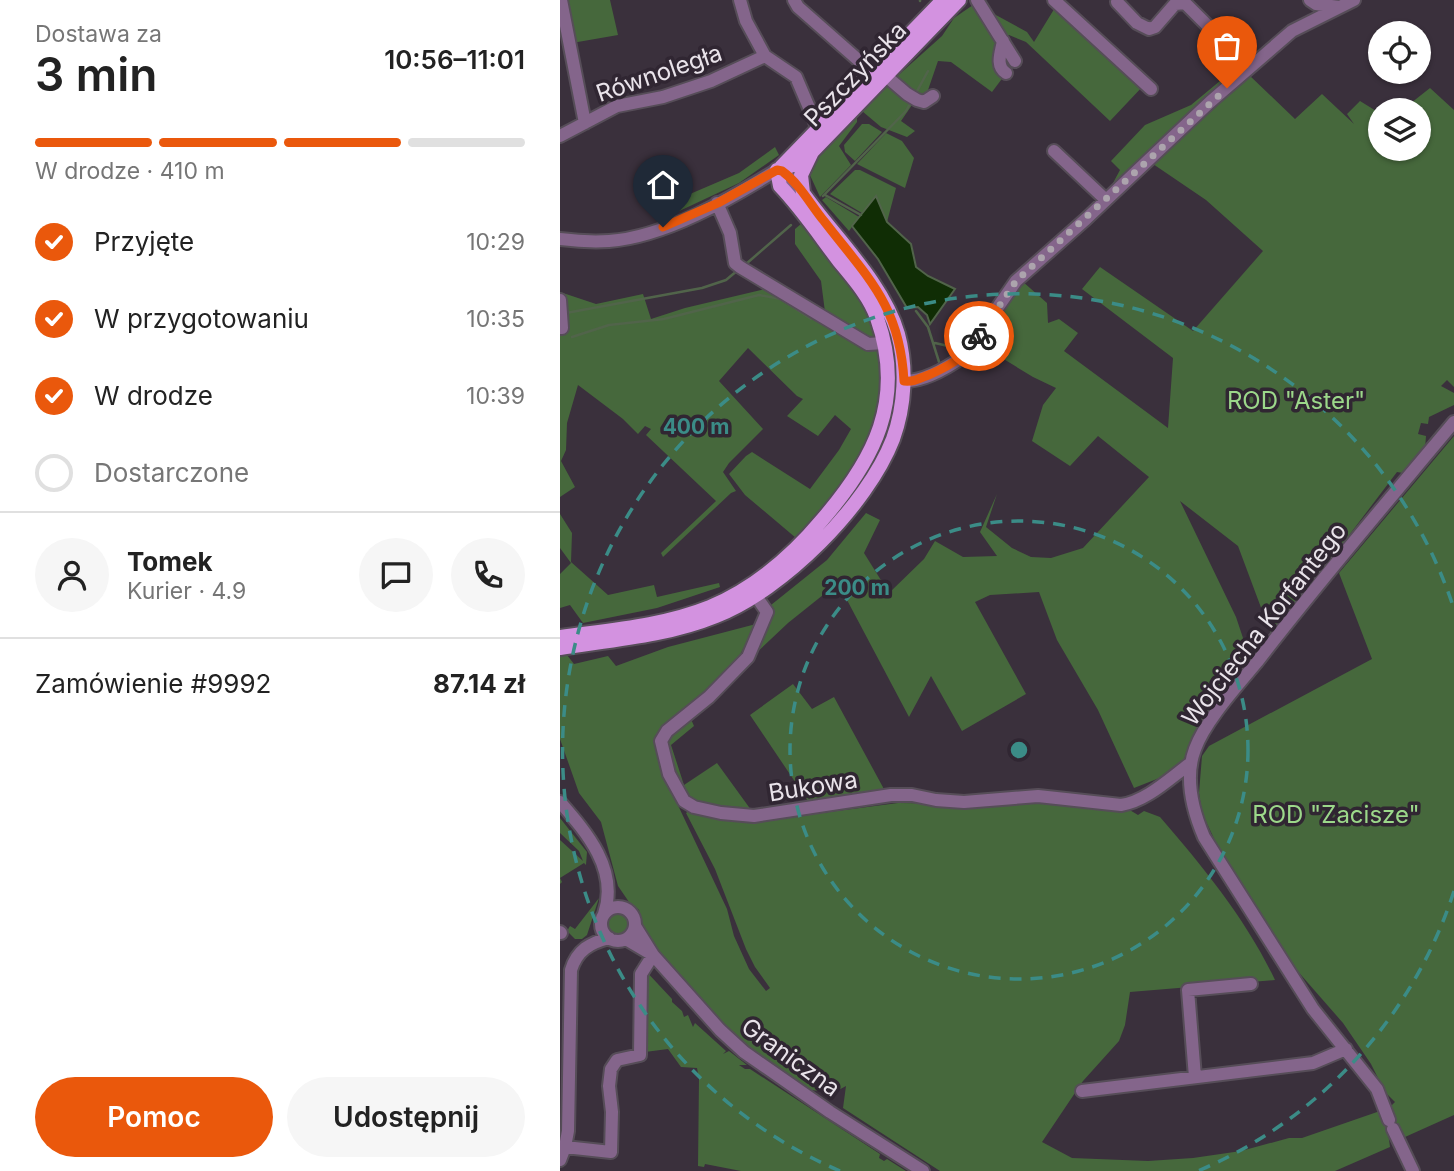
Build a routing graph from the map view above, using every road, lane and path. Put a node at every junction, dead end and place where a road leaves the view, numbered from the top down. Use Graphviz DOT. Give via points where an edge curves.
graph roads {
  1 [pos="561,0"];
  2 [pos="740,0"];
  3 [pos="794,0"];
  4 [pos="943,0"];
  5 [pos="959,0"];
  6 [pos="977,0"];
  7 [pos="1054,0"];
  8 [pos="1310,0"];
  9 [pos="1354,0"];
  10 [pos="1117,2"];
  11 [pos="1190,4"];
  12 [pos="1339,7"];
  13 [pos="1003,41"];
  14 [pos="765,56"];
  15 [pos="1015,61"];
  16 [pos="1255,63"];
  17 [pos="1006,73"];
  18 [pos="879,74"];
  19 [pos="1151,89"];
  20 [pos="933,96"];
  21 [pos="585,123"];
  22 [pos="820,127"];
  23 [pos="560,136"];
  24 [pos="1054,150"];
  25 [pos="812,152"];
  26 [pos="777,170"];
  27 [pos="747,188"];
  28 [pos="803,193"];
  29 [pos="788,194"];
  30 [pos="1106,200"];
  31 [pos="718,203"];
  32 [pos="560,239"];
  33 [pos="560,300"];
  34 [pos="561,317"];
  35 [pos="884,344"];
  36 [pos="904,381"];
  37 [pos="1454,422"];
  38 [pos="756,596"];
  39 [pos="560,637"];
  40 [pos="589,638"];
  41 [pos="560,648"];
  42 [pos="1191,763"];
  43 [pos="560,802"];
  44 [pos="607,878"];
  45 [pos="629,911"];
  46 [pos="603,919"];
  47 [pos="635,926"];
  48 [pos="609,938"];
  49 [pos="625,939"];
  50 [pos="593,942"];
  51 [pos="653,956"];
  52 [pos="1251,984"];
  53 [pos="1346,1049"];
  54 [pos="1195,1077"];
  55 [pos="1082,1091"];
  56 [pos="565,1147"];
  57 [pos="560,1160"];
  58 [pos="923,1171"];
  59 [pos="1413,1171"];
  1 -- 21 [label="street"];
  2 -- 14 [label="street"];
  3 -- 18 [label="street"];
  4 -- 18 [label="main road, Pszczyńska"];
  5 -- 18 [label="main road, Pszczyńska"];
  6 -- 13 [label="street"];
  7 -- 19 [label="street"];
  8 -- 12 [label="street"];
  9 -- 12 [label="street"];
  10 -- 11 [label="street" via="1149,29 1177,2"];
  11 -- 16 [label="street" via="1208,26"];
  12 -- 16 [label="street" via="1292,32"];
  13 -- 15 [label="street"];
  13 -- 17 [label="street" via="999,65"];
  14 -- 21 [label="street, Równoległa" via="711,81 617,106"];
  14 -- 22 [label="street" via="796,77"];
  16 -- 30 [label="street"];
  18 -- 20 [label="street" via="924,102"];
  18 -- 22 [label="main road, Pszczyńska"];
  18 -- 25 [label="main road, Pszczyńska"];
  21 -- 23 [label="street, Równoległa"];
  22 -- 26 [label="main road, Pszczyńska"];
  24 -- 30 [label="street"];
  25 -- 26 [label="main road, Pszczyńska"];
  25 -- 28 [label="main road" via="801,175"];
  26 -- 27 [label="street, Pszczyńska"];
  26 -- 28 [label="street" via="786,173"];
  26 -- 29 [label="main road" via="780,186"];
  27 -- 29 [label="street" via="774,188"];
  27 -- 31 [label="street, Pszczyńska"];
  28 -- 36 [label="main road" via="884,299 898,334"];
  29 -- 35 [label="main road" via="873,309"];
  30 -- 36 [label="street" via="1016,281 964,356 915,382"];
  31 -- 32 [label="street, Pszczyńska" via="626,238 594,242"];
  31 -- 35 [label="street" via="738,266 868,344"];
  33 -- 34 [label="street"];
  35 -- 40 [label="main road" via="887,393 874,447 853,483 797,548 760,579 706,608"];
  36 -- 38 [label="main road" via="894,436 865,488 785,577"];
  37 -- 42 [label="street, Wojciecha Korfantego" via="1279,632 1228,699 1196,747"];
  38 -- 40 [label="main road" via="683,627 640,637"];
  38 -- 42 [label="street, Bukowa" via="767,612 748,657 661,741 675,787 694,807 754,816 912,794 964,802 1038,796 1121,805 1151,792"];
  39 -- 40 [label="main road"];
  40 -- 41 [label="main road"];
  42 -- 53 [label="street, Wojciecha Korfantego" via="1191,797 1204,837 1294,981"];
  43 -- 44 [label="street" via="591,841"];
  44 -- 45 [label="street"];
  44 -- 46 [label="street" via="608,904"];
  45 -- 46 [label="street" via="619,907"];
  45 -- 47 [label="street"];
  46 -- 48 [label="street"];
  46 -- 50 [label="street"];
  47 -- 49 [label="street"];
  47 -- 51 [label="street, Graniczna"];
  48 -- 49 [label="street"];
  48 -- 50 [label="street"];
  49 -- 51 [label="street, Graniczna"];
  50 -- 56 [label="street" via="574,961 570,978"];
  51 -- 56 [label="street" via="641,974 640,1055 617,1060 611,1069 611,1152"];
  51 -- 58 [label="street, Graniczna" via="744,1052"];
  52 -- 54 [label="street" via="1188,989"];
  53 -- 54 [label="street" via="1313,1063"];
  53 -- 59 [label="street, Wojciecha Korfantego" via="1377,1089"];
  54 -- 55 [label="street"];
  56 -- 57 [label="street"];
}
